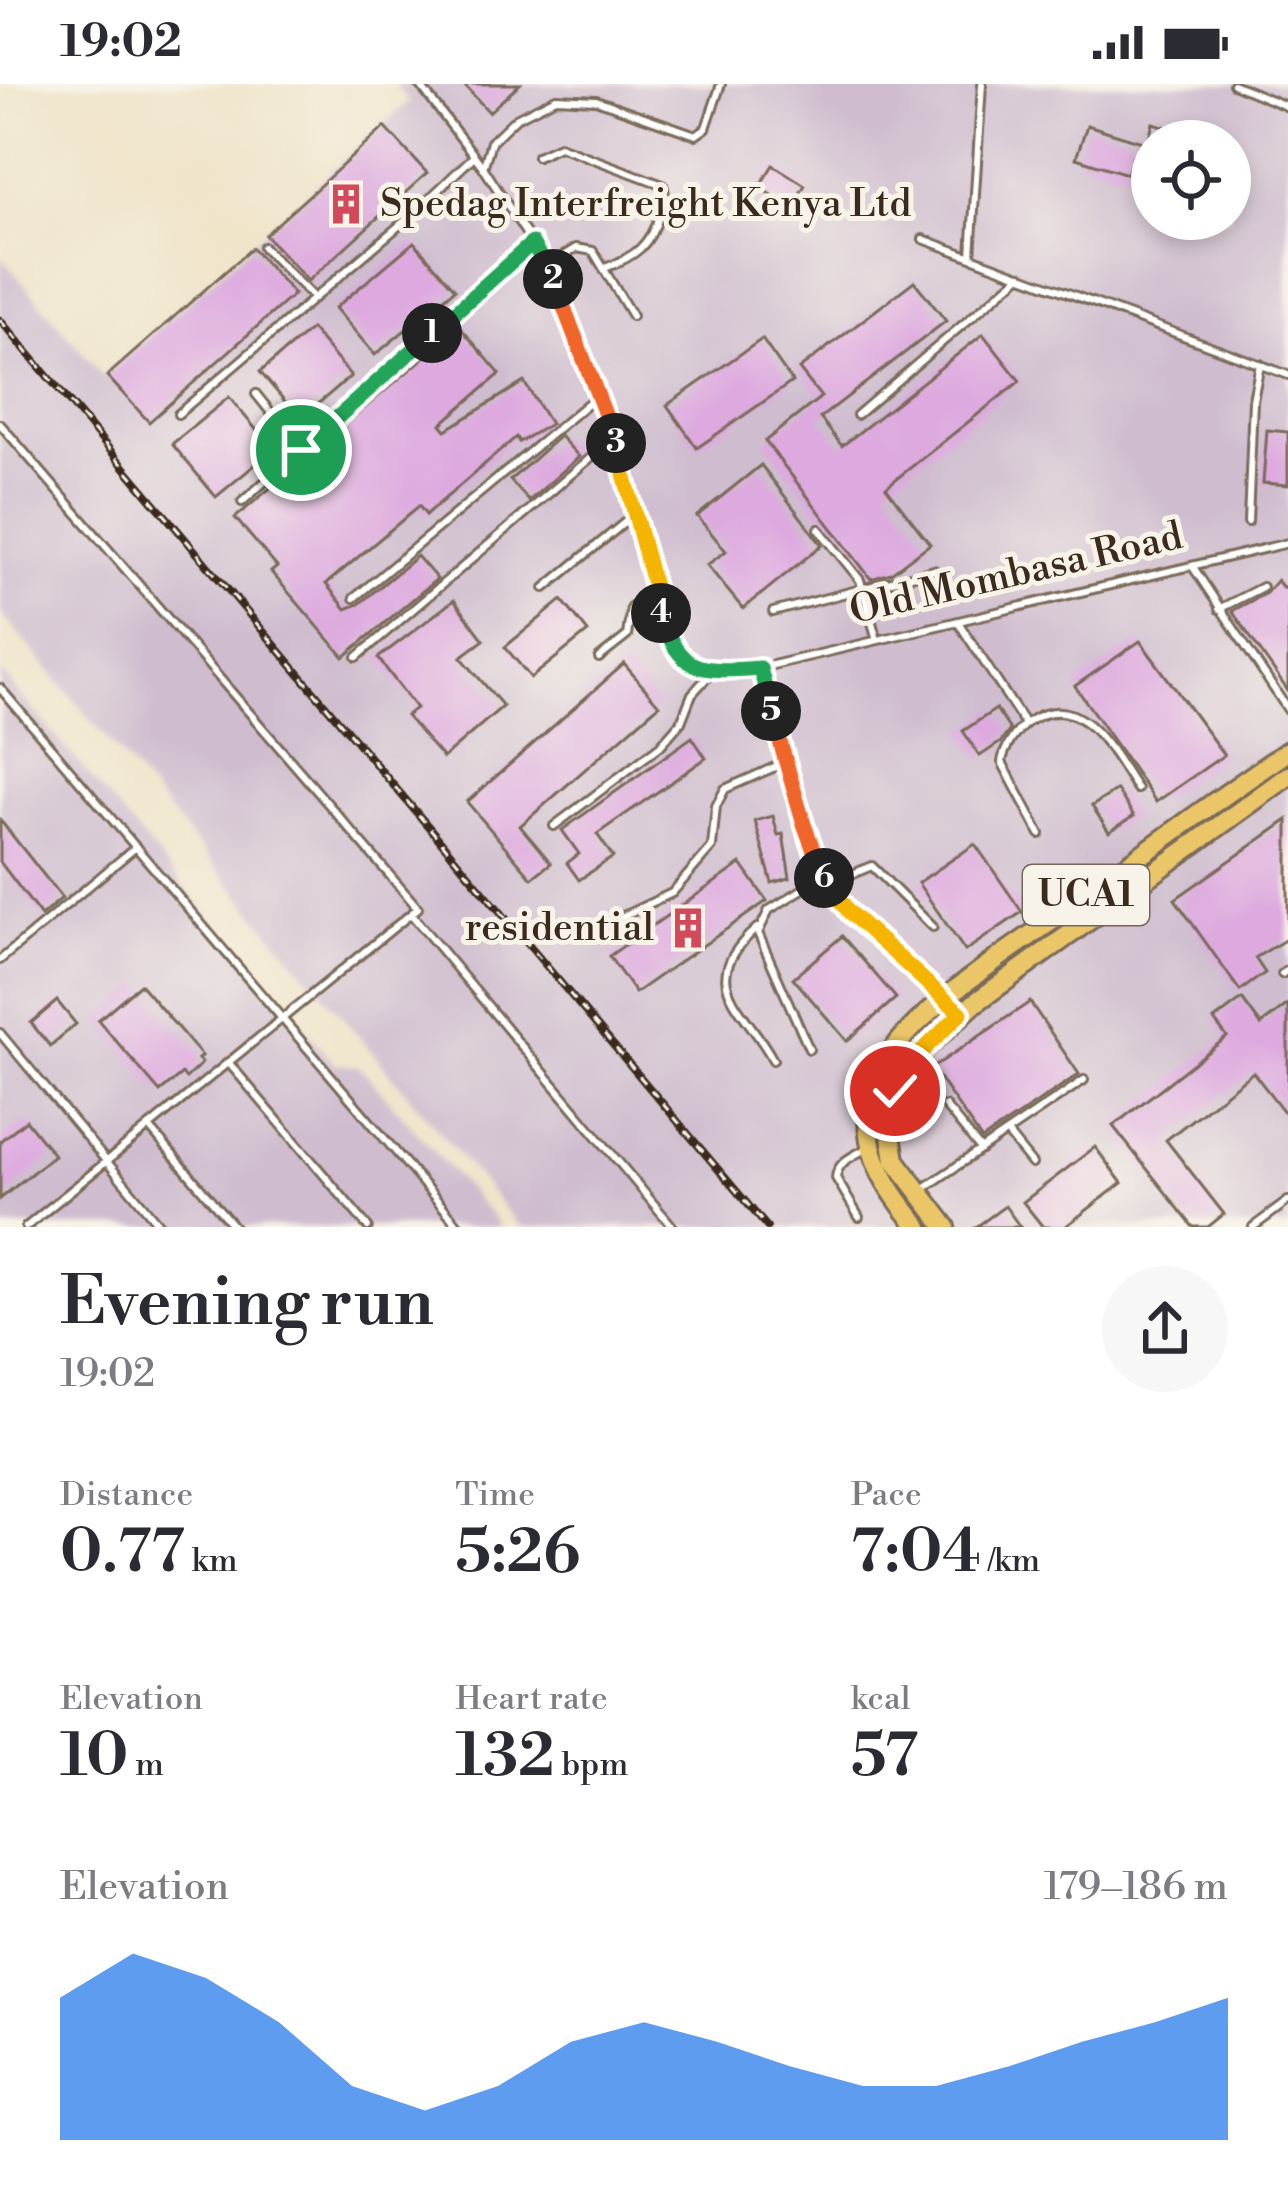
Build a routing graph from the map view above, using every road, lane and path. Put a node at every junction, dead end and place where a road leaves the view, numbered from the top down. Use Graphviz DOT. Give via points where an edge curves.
graph roads {
  1 [pos="419,84"];
  2 [pos="721,84"];
  3 [pos="982,84"];
  4 [pos="1231,85"];
  5 [pos="1288,107"];
  6 [pos="474,155"];
  7 [pos="537,156"];
  8 [pos="483,167"];
  9 [pos="923,239"];
  10 [pos="532,243"];
  11 [pos="263,247"];
  12 [pos="971,256"];
  13 [pos="547,266"];
  14 [pos="605,268"];
  15 [pos="1021,275"];
  16 [pos="314,298"];
  17 [pos="632,316"];
  18 [pos="1260,364"];
  19 [pos="1288,375"];
  20 [pos="256,394"];
  21 [pos="599,394"];
  22 [pos="178,415"];
  23 [pos="857,415"];
  24 [pos="0,424"];
  25 [pos="615,437"];
  26 [pos="301,450"];
  27 [pos="242,502"];
  28 [pos="635,514"];
  29 [pos="1248,522"];
  30 [pos="819,529"];
  31 [pos="1288,543"];
  32 [pos="1193,567"];
  33 [pos="934,570"];
  34 [pos="1262,587"];
  35 [pos="545,588"];
  36 [pos="654,588"];
  37 [pos="864,588"];
  38 [pos="354,598"];
  39 [pos="1219,609"];
  40 [pos="773,612"];
  41 [pos="958,622"];
  42 [pos="877,641"];
  43 [pos="357,657"];
  44 [pos="599,658"];
  45 [pos="760,668"];
  46 [pos="712,672"];
  47 [pos="0,688"];
  48 [pos="1288,710"];
  49 [pos="1024,724"];
  50 [pos="1288,751"];
  51 [pos="785,762"];
  52 [pos="1288,776"];
  53 [pos="1137,789"];
  54 [pos="1212,802"];
  55 [pos="1225,820"];
  56 [pos="554,826"];
  57 [pos="1040,834"];
  58 [pos="136,847"];
  59 [pos="826,880"];
  60 [pos="411,914"];
  61 [pos="602,926"];
  62 [pos="760,926"];
  63 [pos="933,927"];
  64 [pos="0,960"];
  65 [pos="952,994"];
  66 [pos="968,1008"];
  67 [pos="282,1018"];
  68 [pos="0,1033"];
  69 [pos="809,1049"];
  70 [pos="773,1060"];
  71 [pos="228,1062"];
  72 [pos="1084,1080"];
  73 [pos="945,1106"];
  74 [pos="149,1127"];
  75 [pos="1007,1132"];
  76 [pos="870,1147"];
  77 [pos="981,1150"];
  78 [pos="106,1160"];
  79 [pos="1032,1164"];
  80 [pos="917,1193"];
  81 [pos="1288,1201"];
  82 [pos="860,1217"];
  83 [pos="26,1227"];
  84 [pos="161,1227"];
  85 [pos="234,1227"];
  86 [pos="368,1227"];
  87 [pos="460,1227"];
  88 [pos="673,1227"];
  89 [pos="919,1227"];
  90 [pos="946,1227"];
  91 [pos="1253,1227"];
  1 -- 6 [label="lane"];
  2 -- 8 [label="lane" via="696,135 596,100 556,98 516,118 491,142"];
  3 -- 12 [label="lane"];
  4 -- 5 [label="lane"];
  6 -- 8 [label="lane"];
  6 -- 16 [label="lane"];
  7 -- 14 [label="lane" via="559,146 663,185 651,238 633,257"];
  8 -- 10 [label="lane"];
  9 -- 12 [label="lane"];
  10 -- 13 [label="lane"];
  10 -- 26 [label="lane"];
  11 -- 16 [label="lane"];
  12 -- 15 [label="lane"];
  13 -- 14 [label="lane" via="582,247"];
  13 -- 21 [label="lane"];
  14 -- 17 [label="lane"];
  15 -- 18 [label="lane"];
  15 -- 23 [label="lane"];
  16 -- 22 [label="lane"];
  18 -- 19 [label="lane"];
  18 -- 29 [label="lane"];
  20 -- 26 [label="lane"];
  21 -- 25 [label="lane"];
  21 -- 38 [label="lane"];
  24 -- 60 [label="lane" via="418,908"];
  25 -- 28 [label="lane"];
  25 -- 43 [label="lane"];
  26 -- 27 [label="lane"];
  28 -- 35 [label="lane"];
  28 -- 36 [label="lane"];
  30 -- 37 [label="lane"];
  31 -- 32 [label="lane, Old Mombasa Road"];
  32 -- 39 [label="lane"];
  32 -- 41 [label="lane, Old Mombasa Road"];
  33 -- 37 [label="lane"];
  34 -- 39 [label="lane"];
  36 -- 44 [label="lane" via="631,608 626,636"];
  36 -- 46 [label="lane" via="678,654"];
  37 -- 40 [label="lane"];
  37 -- 42 [label="lane"];
  39 -- 48 [label="lane"];
  41 -- 42 [label="lane, Old Mombasa Road"];
  41 -- 49 [label="lane"];
  42 -- 45 [label="lane, Old Mombasa Road"];
  45 -- 46 [label="lane, Old Mombasa Road"];
  45 -- 51 [label="lane"];
  46 -- 56 [label="lane" via="660,746"];
  47 -- 58 [label="lane"];
  49 -- 53 [label="lane" via="1050,712 1089,722"];
  49 -- 57 [label="lane" via="1002,762"];
  50 -- 54 [label="main road, UCA1"];
  51 -- 59 [label="lane"];
  51 -- 61 [label="lane" via="724,789 712,847 672,893"];
  52 -- 55 [label="main road, UCA1"];
  54 -- 55 [label="main road"];
  54 -- 65 [label="main road, UCA1"];
  55 -- 66 [label="main road, UCA1"];
  58 -- 64 [label="lane"];
  58 -- 67 [label="lane"];
  59 -- 62 [label="lane" via="769,910"];
  59 -- 63 [label="lane" via="872,866"];
  59 -- 65 [label="lane" via="849,912"];
  60 -- 67 [label="lane"];
  60 -- 88 [label="lane"];
  62 -- 69 [label="lane" via="759,943"];
  62 -- 70 [label="lane" via="733,950 726,982"];
  65 -- 66 [label="lane"];
  65 -- 76 [label="main road" via="877,1076"];
  66 -- 80 [label="main road" via="908,1065 891,1102 895,1160"];
  67 -- 71 [label="lane"];
  67 -- 87 [label="lane"];
  68 -- 78 [label="lane"];
  71 -- 74 [label="lane"];
  71 -- 86 [label="lane"];
  72 -- 75 [label="lane"];
  73 -- 77 [label="lane"];
  74 -- 78 [label="lane"];
  74 -- 85 [label="lane"];
  75 -- 77 [label="lane"];
  75 -- 79 [label="lane"];
  76 -- 82 [label="lane" via="837,1171"];
  76 -- 89 [label="main road" via="881,1178"];
  77 -- 80 [label="lane"];
  78 -- 83 [label="lane"];
  78 -- 84 [label="lane"];
  80 -- 90 [label="main road"];
  81 -- 91 [label="lane"];
}
